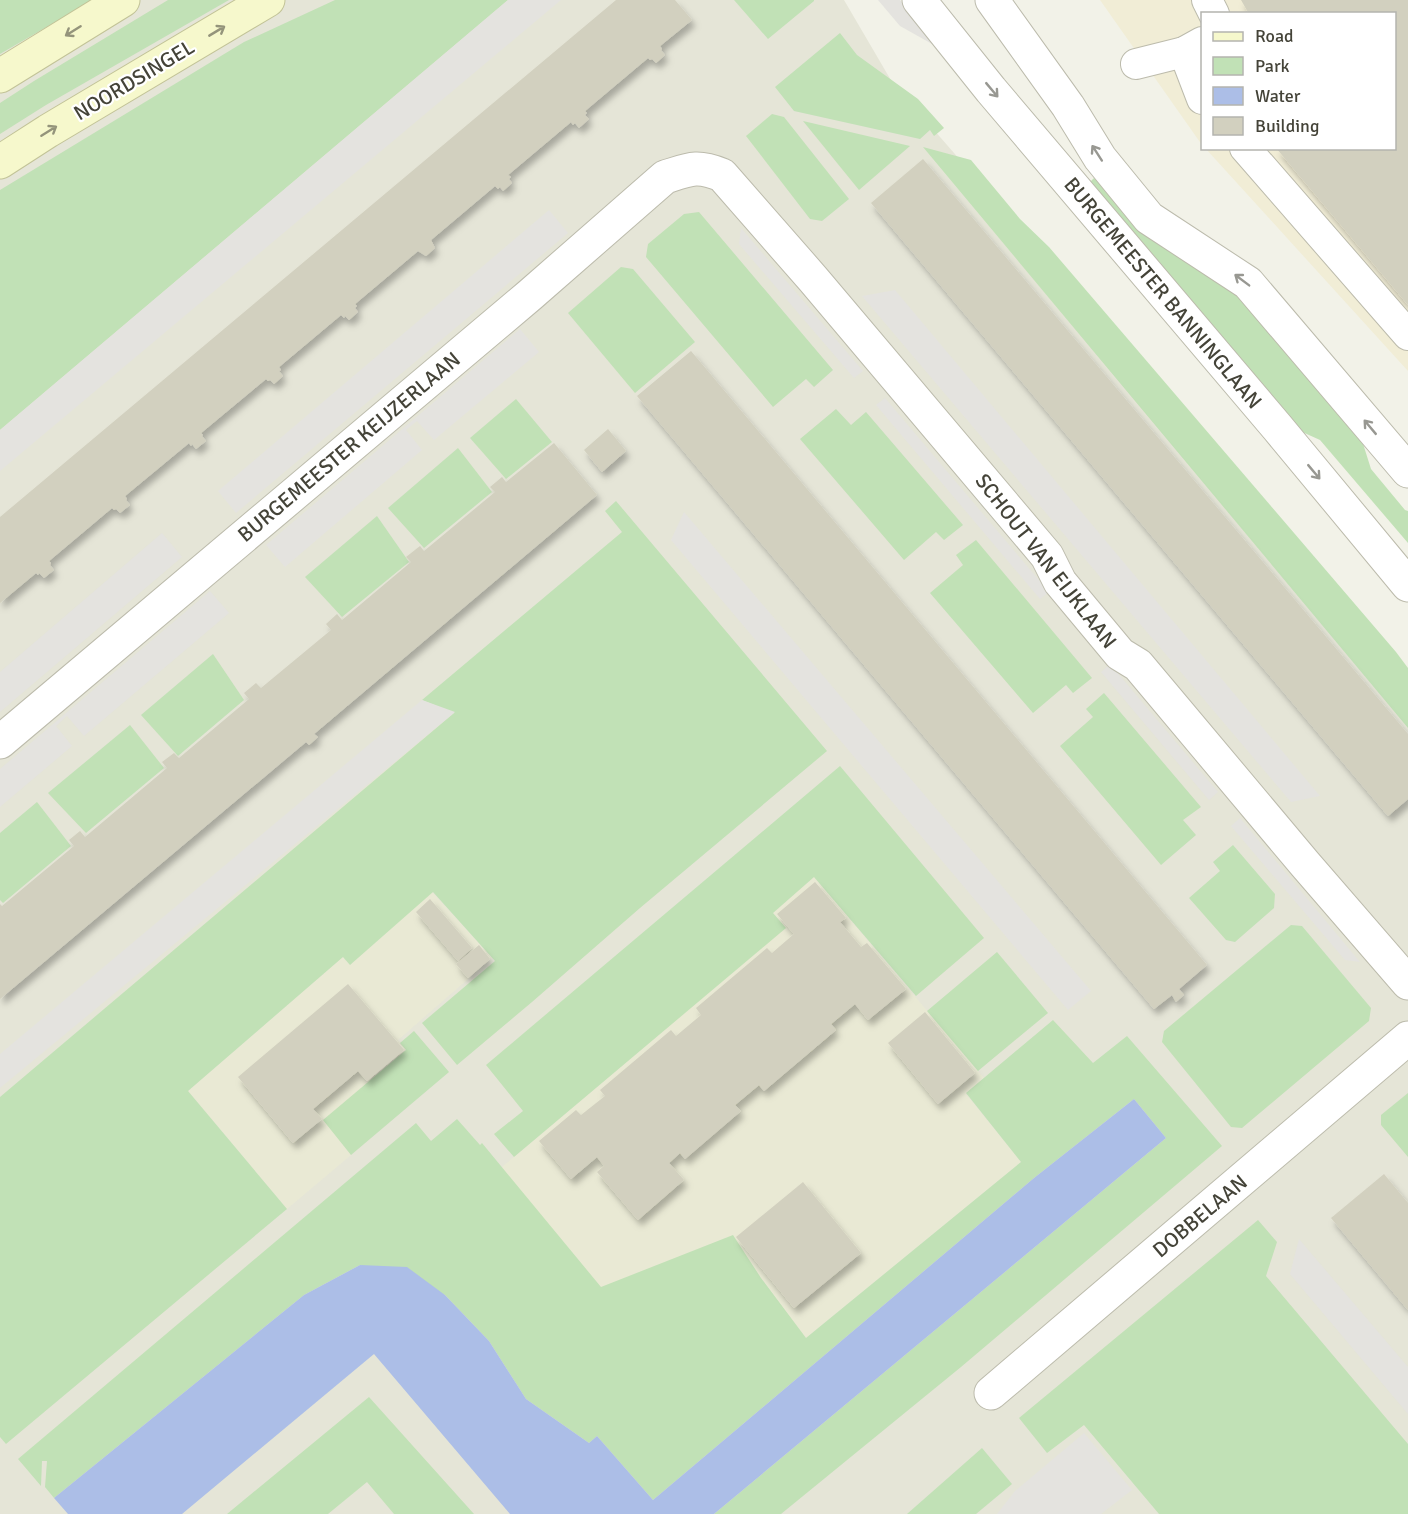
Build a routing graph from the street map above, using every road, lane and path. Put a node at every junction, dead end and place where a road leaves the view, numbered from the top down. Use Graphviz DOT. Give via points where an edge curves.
graph roads {
  1 [pos="123,0"];
  2 [pos="268,0"];
  3 [pos="919,0"];
  4 [pos="993,0"];
  5 [pos="1193,47"];
  6 [pos="1136,64"];
  7 [pos="0,76"];
  8 [pos="1201,89"];
  9 [pos="1247,150"];
  10 [pos="0,162"];
  11 [pos="705,169"];
  12 [pos="1408,335"];
  13 [pos="1408,471"];
  14 [pos="1408,585"];
  15 [pos="0,742"];
  16 [pos="1408,983"];
  17 [pos="1408,1038"];
  18 [pos="991,1393"];
  1 -- 7 [label="main road, one-way"];
  10 -- 2 [label="main road, NOORDSINGEL, one-way"];
  3 -- 14 [label="street, BURGEMEESTER BANNINGLAAN, one-way"];
  13 -- 4 [label="street, BURGEMEESTER BANNINGLAAN, one-way" via="1248,283 1149,218 1100,158"];
  5 -- 6 [label="street"];
  5 -- 8 [label="street"];
  9 -- 12 [label="street"];
  11 -- 15 [label="street, BURGEMEESTER KEIJZERLAAN" via="665,177"];
  11 -- 16 [label="street, SCHOUT VAN EIJKLAAN" via="722,175 813,279 1047,556 1060,582 1120,654 1138,665"];
  17 -- 18 [label="street, DOBBELAAN"];
}
